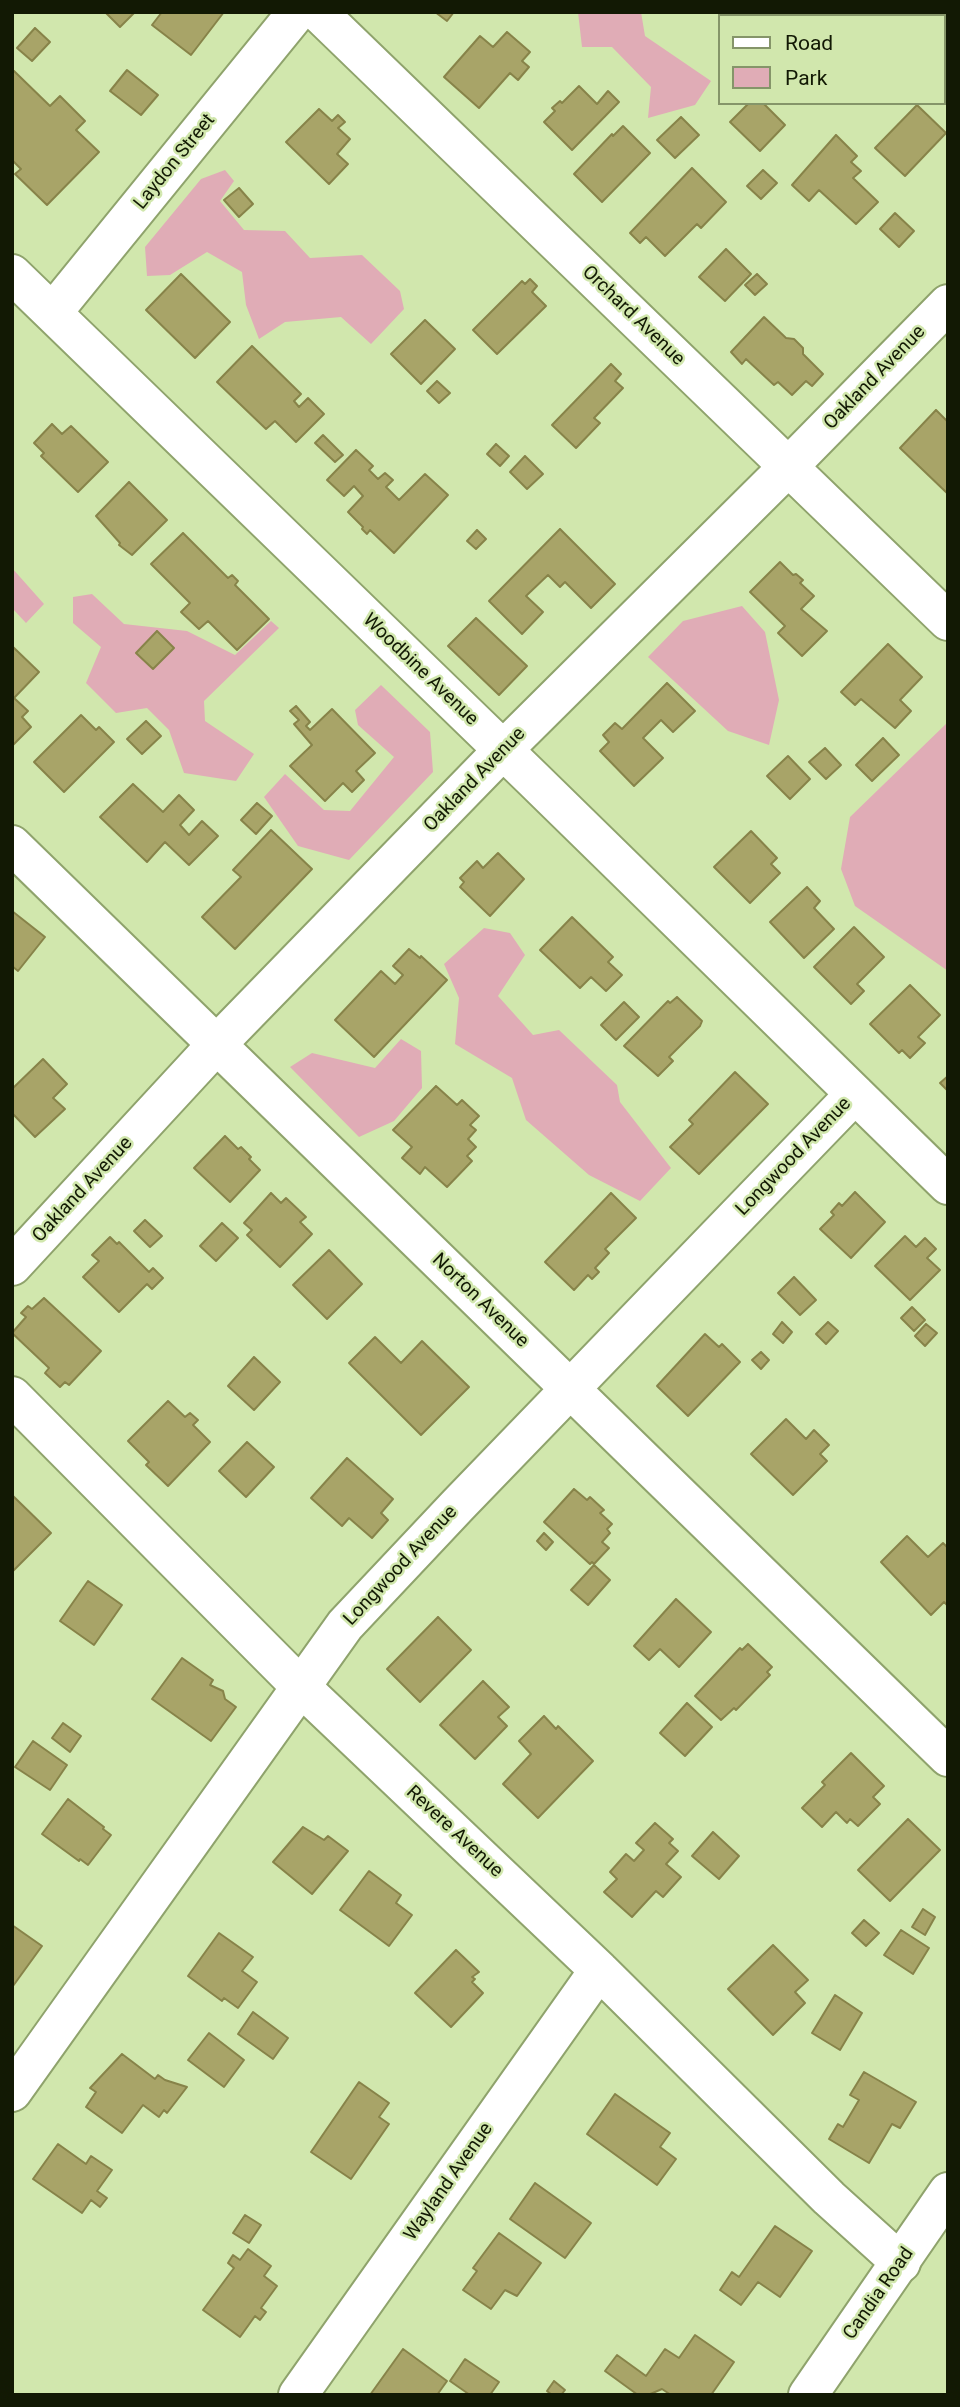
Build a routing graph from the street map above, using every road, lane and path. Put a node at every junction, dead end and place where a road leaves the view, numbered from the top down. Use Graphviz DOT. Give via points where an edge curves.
graph roads {
  1 [pos="297,12"];
  2 [pos="318,12"];
  3 [pos="12,274"];
  4 [pos="948,304"];
  5 [pos="53,312"];
  6 [pos="788,467"];
  7 [pos="948,621"];
  8 [pos="503,750"];
  9 [pos="12,845"];
  10 [pos="217,1044"];
  11 [pos="855,1094"];
  12 [pos="948,1185"];
  13 [pos="12,1266"];
  14 [pos="571,1390"];
  15 [pos="12,1396"];
  16 [pos="300,1686"];
  17 [pos="948,1757"];
  18 [pos="599,1970"];
  19 [pos="12,2092"];
  20 [pos="948,2192"];
  21 [pos="901,2263"];
  22 [pos="298,2395"];
  23 [pos="808,2395"];
  1 -- 5 [label="street, Laydon Street"];
  2 -- 6 [label="street, Orchard Avenue"];
  3 -- 5 [label="street, Woodbine Avenue"];
  4 -- 6 [label="street, Oakland Avenue"];
  5 -- 8 [label="street, Woodbine Avenue"];
  6 -- 7 [label="street, Orchard Avenue"];
  6 -- 8 [label="street, Oakland Avenue"];
  8 -- 10 [label="street, Oakland Avenue"];
  8 -- 11 [label="street, Woodbine Avenue"];
  9 -- 10 [label="street, Norton Avenue"];
  10 -- 13 [label="street, Oakland Avenue"];
  10 -- 14 [label="street, Norton Avenue"];
  11 -- 12 [label="street, Woodbine Avenue"];
  11 -- 14 [label="street, Longwood Avenue"];
  14 -- 16 [label="street, Longwood Avenue" via="345,1625"];
  14 -- 17 [label="street, Norton Avenue"];
  15 -- 16 [label="street, Revere Avenue"];
  16 -- 18 [label="street, Revere Avenue"];
  16 -- 19 [label="street, Longwood Avenue"];
  18 -- 21 [label="street, Revere Avenue"];
  18 -- 22 [label="street, Wayland Avenue"];
  20 -- 21 [label="street, Candia Road"];
  21 -- 23 [label="street, Candia Road"];
}
